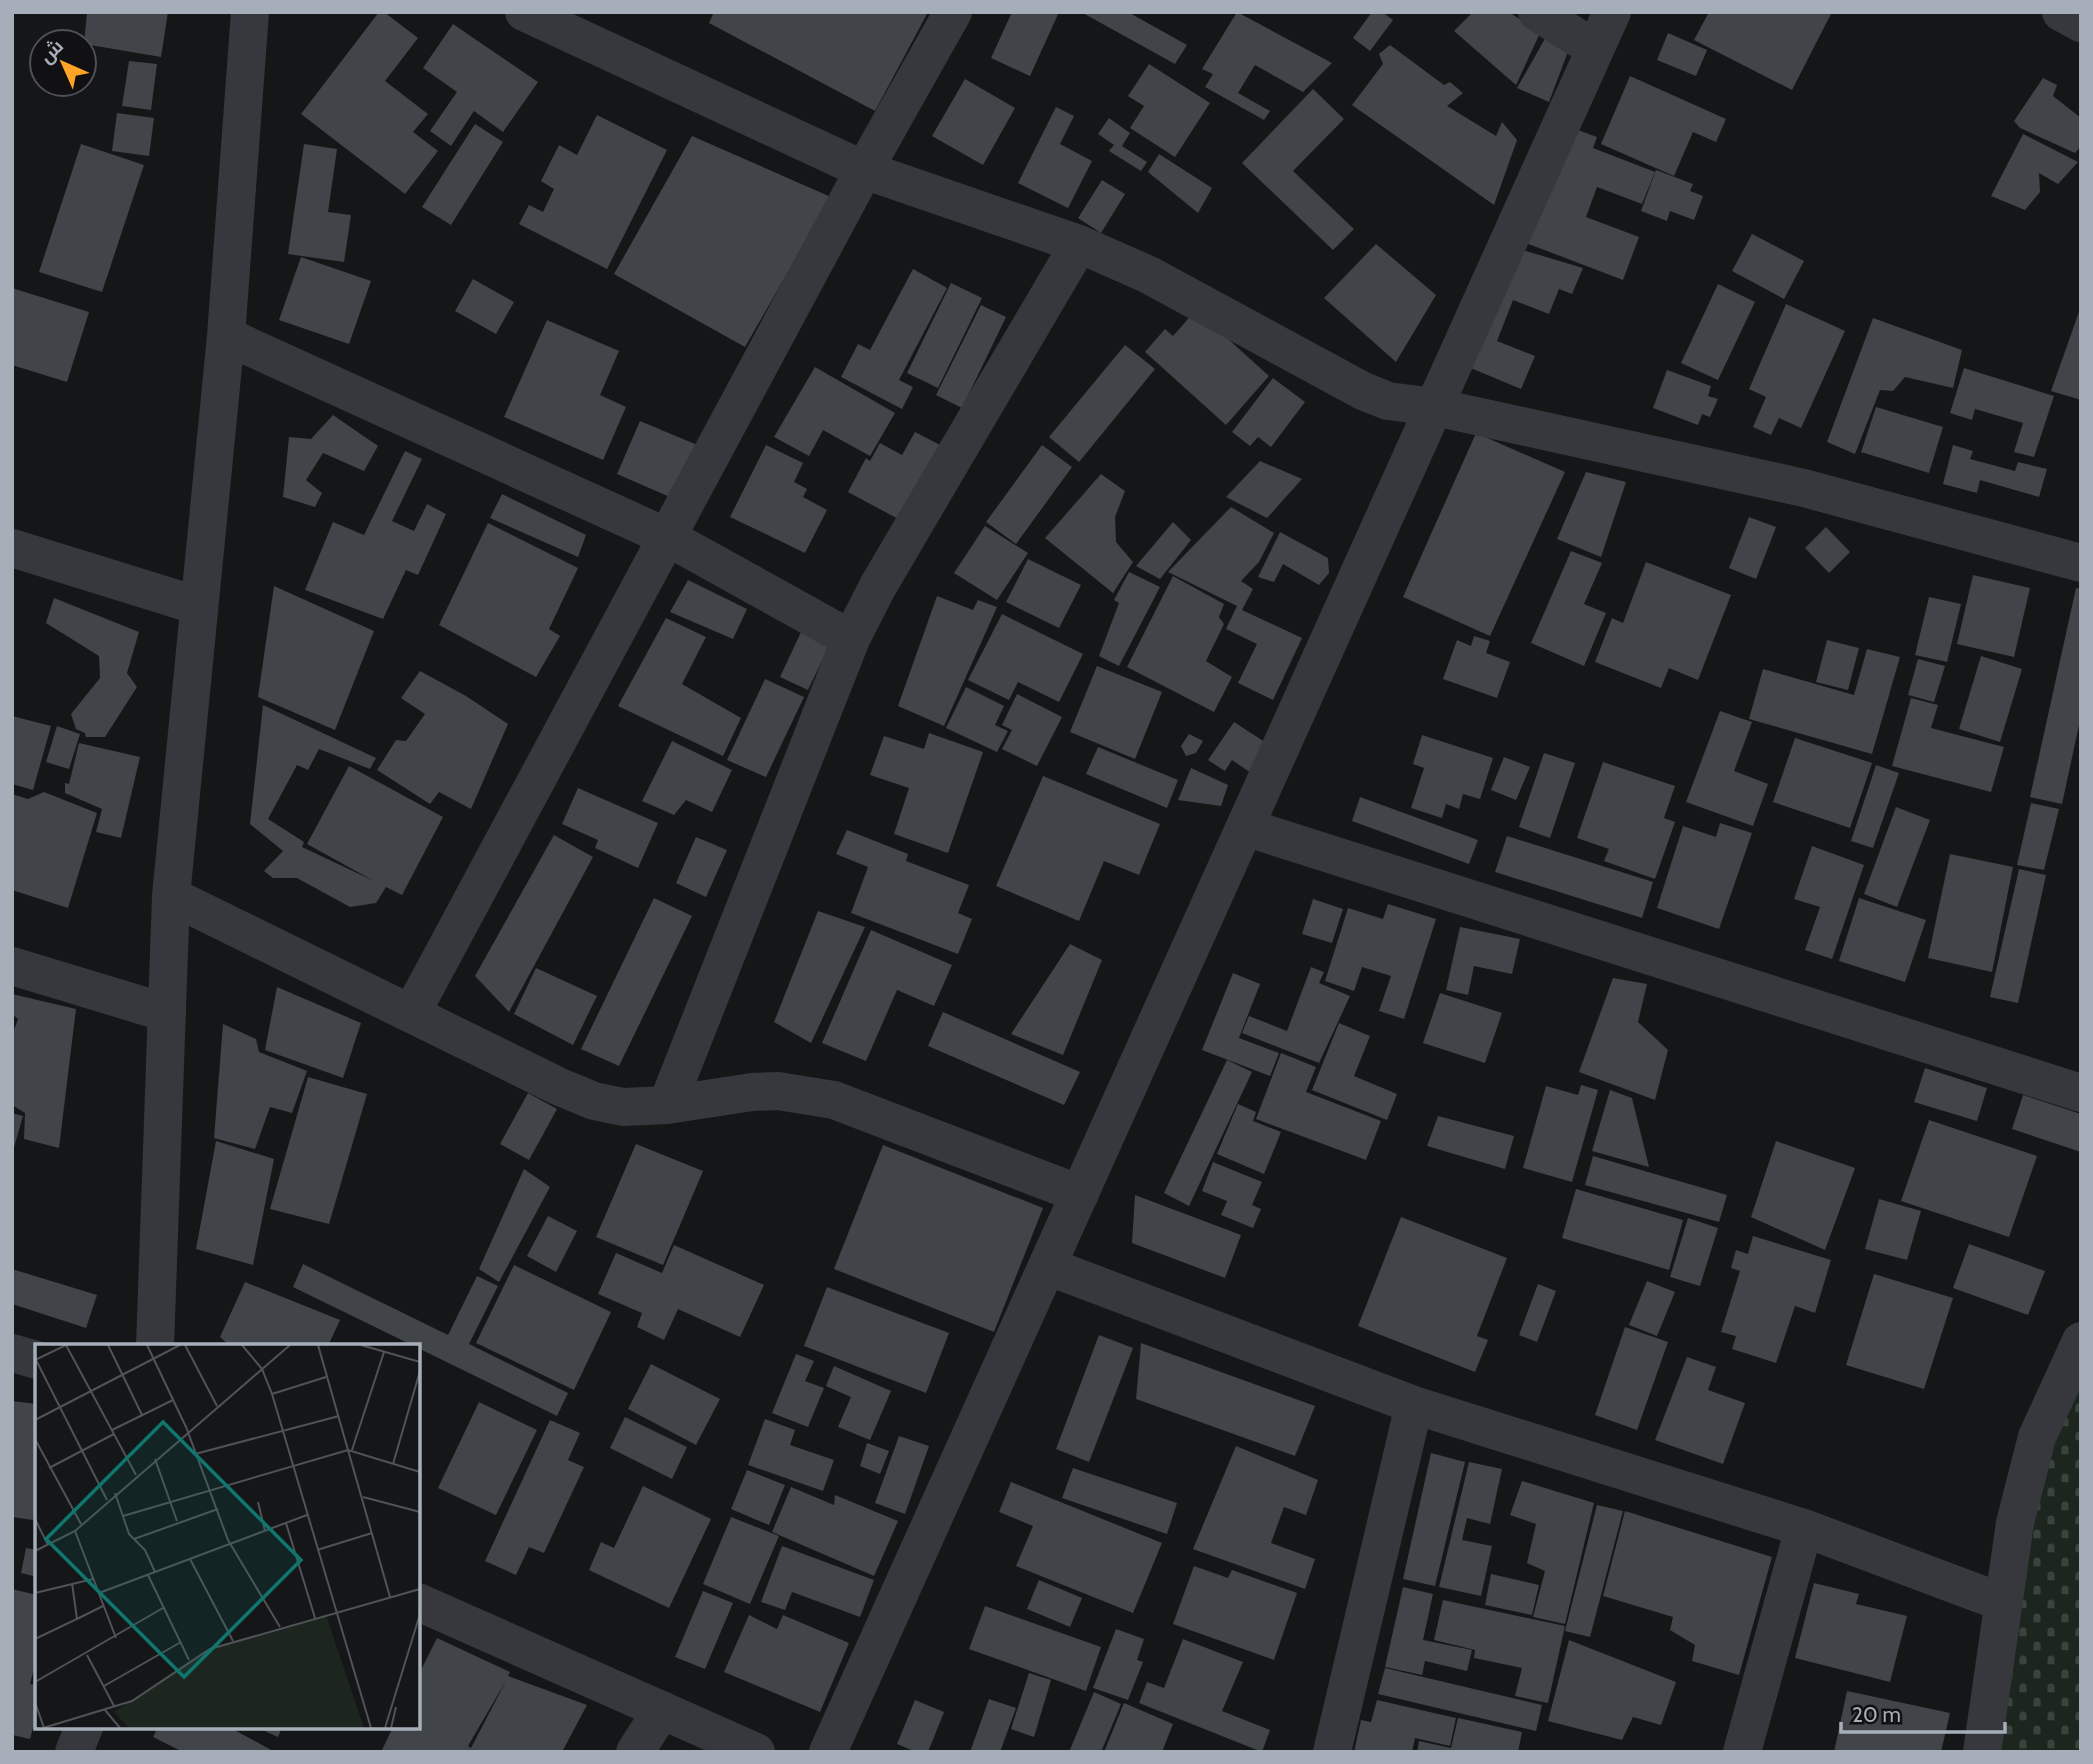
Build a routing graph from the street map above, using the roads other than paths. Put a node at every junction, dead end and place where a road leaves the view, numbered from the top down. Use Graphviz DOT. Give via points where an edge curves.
graph roads {
  1 [pos="250,12"];
  2 [pos="524,12"];
  3 [pos="953,12"];
  4 [pos="1537,12"];
  5 [pos="1612,12"];
  6 [pos="2061,12"];
  7 [pos="2081,23"];
  8 [pos="1595,49"];
  9 [pos="864,170"];
  10 [pos="1079,244"];
  11 [pos="226,336"];
  12 [pos="1435,407"];
  13 [pos="667,537"];
  14 [pos="12,548"];
  15 [pos="2081,563"];
  16 [pos="199,606"];
  17 [pos="851,639"];
  18 [pos="1245,827"];
  19 [pos="171,896"];
  20 [pos="12,966"];
  21 [pos="167,1013"];
  22 [pos="411,1014"];
  23 [pos="2081,1093"];
  24 [pos="667,1105"];
  25 [pos="1080,1194"];
  26 [pos="1047,1266"];
  27 [pos="2081,1341"];
  28 [pos="155,1344"];
  29 [pos="12,1353"];
  30 [pos="35,1359"];
  31 [pos="1414,1405"];
  32 [pos="1804,1528"];
  33 [pos="420,1603"];
  34 [pos="2004,1603"];
  35 [pos="662,1710"];
  36 [pos="82,1729"];
  37 [pos="74,1752"];
  38 [pos="635,1752"];
  39 [pos="756,1752"];
  40 [pos="828,1752"];
  41 [pos="1332,1752"];
  42 [pos="1742,1752"];
  43 [pos="1982,1752"];
  1 -- 11 [label="street"];
  2 -- 9 [label="street"];
  3 -- 9 [label="street"];
  4 -- 8 [label="street"];
  5 -- 8 [label="street"];
  6 -- 7 [label="street"];
  8 -- 12 [label="street"];
  9 -- 10 [label="street"];
  9 -- 13 [label="street"];
  10 -- 12 [label="street" via="1149,275 1363,391 1388,401"];
  10 -- 17 [label="street"];
  11 -- 13 [label="street"];
  11 -- 16 [label="street"];
  12 -- 15 [label="street" via="1804,488"];
  12 -- 18 [label="street"];
  13 -- 17 [label="street"];
  13 -- 22 [label="street"];
  14 -- 16 [label="street"];
  16 -- 19 [label="street"];
  17 -- 24 [label="street"];
  18 -- 23 [label="street"];
  18 -- 25 [label="street"];
  19 -- 21 [label="street"];
  19 -- 22 [label="street"];
  20 -- 21 [label="street"];
  21 -- 28 [label="street"];
  22 -- 24 [label="street" via="594,1101 623,1107"];
  24 -- 25 [label="street" via="778,1091 834,1100"];
  25 -- 26 [label="street"];
  26 -- 31 [label="street"];
  26 -- 40 [label="street"];
  27 -- 34 [label="street" via="2038,1437 2015,1523"];
  29 -- 30 [label="street"];
  31 -- 32 [label="street"];
  31 -- 41 [label="street"];
  32 -- 34 [label="street"];
  32 -- 42 [label="street"];
  33 -- 35 [label="street"];
  34 -- 43 [label="street"];
  35 -- 38 [label="street"];
  35 -- 39 [label="street"];
  36 -- 37 [label="street"];
}
